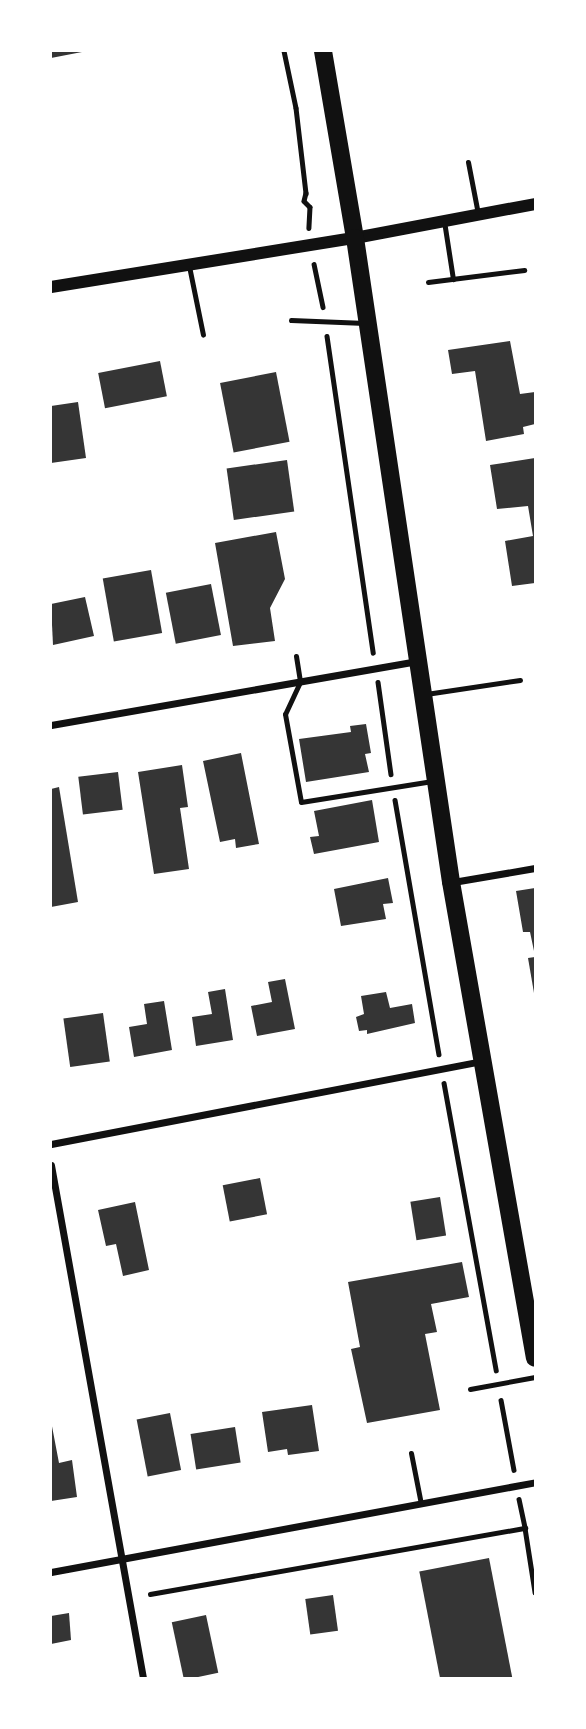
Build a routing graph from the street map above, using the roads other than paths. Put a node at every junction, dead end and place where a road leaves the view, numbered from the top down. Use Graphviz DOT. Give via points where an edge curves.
graph roads {
  1 [pos="323,51"];
  2 [pos="468,162"];
  3 [pos="535,204"];
  4 [pos="478,215"];
  5 [pos="444,221"];
  6 [pos="355,237"];
  7 [pos="189,265"];
  8 [pos="524,270"];
  9 [pos="453,279"];
  10 [pos="428,282"];
  11 [pos="51,286"];
  12 [pos="292,320"];
  13 [pos="368,323"];
  14 [pos="203,335"];
  15 [pos="296,656"];
  16 [pos="418,661"];
  17 [pos="520,680"];
  18 [pos="300,682"];
  19 [pos="423,694"];
  20 [pos="51,725"];
  21 [pos="436,781"];
  22 [pos="535,867"];
  23 [pos="451,882"];
  24 [pos="481,1061"];
  25 [pos="51,1144"];
  26 [pos="51,1165"];
  27 [pos="535,1358"];
  28 [pos="535,1377"];
  29 [pos="470,1389"];
  30 [pos="411,1453"];
  31 [pos="535,1482"];
  32 [pos="421,1504"];
  33 [pos="122,1561"];
  34 [pos="51,1572"];
  35 [pos="143,1678"];
  1 -- 6 [label="main road"];
  2 -- 4 [label="lane"];
  3 -- 4 [label="street"];
  4 -- 5 [label="street"];
  5 -- 6 [label="street"];
  5 -- 9 [label="lane"];
  6 -- 7 [label="street"];
  6 -- 13 [label="main road"];
  7 -- 11 [label="street"];
  7 -- 14 [label="lane"];
  8 -- 9 [label="lane"];
  9 -- 10 [label="lane"];
  12 -- 13 [label="lane"];
  13 -- 16 [label="main road"];
  15 -- 18 [label="lane"];
  16 -- 18 [label="street"];
  16 -- 19 [label="main road"];
  17 -- 19 [label="lane"];
  18 -- 20 [label="street"];
  18 -- 21 [label="lane" via="285,714 301,802"];
  19 -- 21 [label="main road"];
  21 -- 23 [label="main road"];
  22 -- 23 [label="street"];
  23 -- 24 [label="main road"];
  24 -- 25 [label="street"];
  24 -- 27 [label="main road"];
  26 -- 33 [label="street"];
  28 -- 29 [label="lane"];
  30 -- 32 [label="lane"];
  31 -- 32 [label="street"];
  32 -- 33 [label="street"];
  33 -- 34 [label="street"];
  33 -- 35 [label="street"];
}
